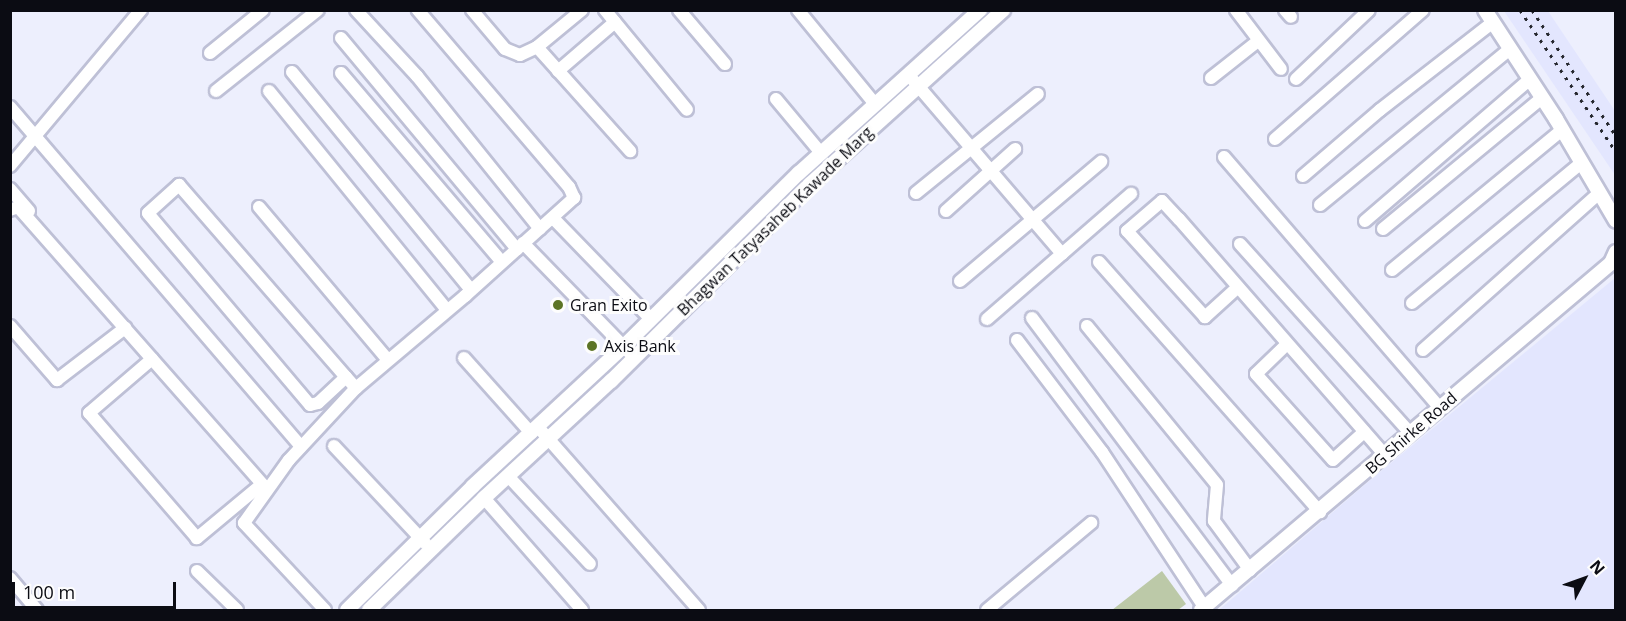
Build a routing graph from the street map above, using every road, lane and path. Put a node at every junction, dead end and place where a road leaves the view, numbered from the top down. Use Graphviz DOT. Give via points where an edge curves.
graph roads {
  1 [pos="141,10"];
  2 [pos="263,10"];
  3 [pos="318,10"];
  4 [pos="356,10"];
  5 [pos="418,10"];
  6 [pos="472,10"];
  7 [pos="582,10"];
  8 [pos="605,10"];
  9 [pos="679,10"];
  10 [pos="798,10"];
  11 [pos="980,10"];
  12 [pos="994,10"];
  13 [pos="1003,10"];
  14 [pos="1236,10"];
  15 [pos="1369,10"];
  16 [pos="1423,10"];
  17 [pos="1489,16"];
  18 [pos="615,22"];
  19 [pos="341,38"];
  20 [pos="1258,41"];
  21 [pos="537,47"];
  22 [pos="1510,49"];
  23 [pos="210,53"];
  24 [pos="726,64"];
  25 [pos="1281,69"];
  26 [pos="558,71"];
  27 [pos="292,72"];
  28 [pos="341,73"];
  29 [pos="909,74"];
  30 [pos="1211,78"];
  31 [pos="1296,79"];
  32 [pos="1530,79"];
  33 [pos="923,82"];
  34 [pos="216,91"];
  35 [pos="269,91"];
  36 [pos="1038,94"];
  37 [pos="1542,98"];
  38 [pos="776,99"];
  39 [pos="875,104"];
  40 [pos="10,107"];
  41 [pos="687,110"];
  42 [pos="1562,130"];
  43 [pos="36,138"];
  44 [pos="1275,139"];
  45 [pos="1015,149"];
  46 [pos="971,150"];
  47 [pos="630,151"];
  48 [pos="821,153"];
  49 [pos="1224,157"];
  50 [pos="1101,162"];
  51 [pos="1581,163"];
  52 [pos="10,166"];
  53 [pos="990,172"];
  54 [pos="1303,176"];
  55 [pos="10,189"];
  56 [pos="916,193"];
  57 [pos="1599,193"];
  58 [pos="1131,194"];
  59 [pos="1320,205"];
  60 [pos="259,207"];
  61 [pos="10,210"];
  62 [pos="946,211"];
  63 [pos="553,218"];
  64 [pos="1032,219"];
  65 [pos="1365,221"];
  66 [pos="1616,221"];
  67 [pos="540,229"];
  68 [pos="1383,229"];
  69 [pos="730,241"];
  70 [pos="1240,244"];
  71 [pos="520,246"];
  72 [pos="741,252"];
  73 [pos="1616,252"];
  74 [pos="1062,254"];
  75 [pos="502,262"];
  76 [pos="1099,262"];
  77 [pos="1392,270"];
  78 [pos="960,281"];
  79 [pos="1238,287"];
  80 [pos="471,290"];
  81 [pos="1412,303"];
  82 [pos="447,310"];
  83 [pos="1032,318"];
  84 [pos="651,319"];
  85 [pos="987,319"];
  86 [pos="10,326"];
  87 [pos="1087,326"];
  88 [pos="124,328"];
  89 [pos="1017,340"];
  90 [pos="1287,344"];
  91 [pos="1423,350"];
  92 [pos="628,352"];
  93 [pos="464,358"];
  94 [pos="153,359"];
  95 [pos="388,360"];
  96 [pos="346,377"];
  97 [pos="356,388"];
  98 [pos="1440,408"];
  99 [pos="535,430"];
  100 [pos="1364,432"];
  101 [pos="1410,433"];
  102 [pos="549,438"];
  103 [pos="301,446"];
  104 [pos="334,446"];
  105 [pos="1385,455"];
  106 [pos="508,476"];
  107 [pos="269,489"];
  108 [pos="484,498"];
  109 [pos="232,509"];
  110 [pos="1320,512"];
  111 [pos="244,523"];
  112 [pos="1090,523"];
  113 [pos="420,538"];
  114 [pos="431,550"];
  115 [pos="590,564"];
  116 [pos="1250,570"];
  117 [pos="197,571"];
  118 [pos="10,578"];
  119 [pos="1232,585"];
  120 [pos="1203,609"];
  121 [pos="37,610"];
  122 [pos="237,610"];
  123 [pos="325,610"];
  124 [pos="347,610"];
  125 [pos="369,610"];
  126 [pos="582,610"];
  127 [pos="699,610"];
  128 [pos="987,610"];
  1 -- 43 [label="street"];
  2 -- 23 [label="street"];
  3 -- 34 [label="street"];
  4 -- 67 [label="street" via="417,76"];
  5 -- 63 [label="street" via="569,187 573,198"];
  6 -- 21 [label="street" via="511,53 520,55"];
  7 -- 21 [label="street"];
  8 -- 18 [label="street"];
  9 -- 24 [label="street"];
  10 -- 39 [label="street"];
  11 -- 29 [label="street, Bhagwan Tatyasaheb Kawade Marg"];
  12 -- 33 [label="street" via="950,50"];
  13 -- 33 [label="street, Bhagwan Tatyasaheb Kawade Marg"];
  14 -- 20 [label="street"];
  15 -- 31 [label="street"];
  16 -- 44 [label="street"];
  17 -- 22 [label="street"];
  17 -- 54 [label="street"];
  18 -- 26 [label="street"];
  18 -- 41 [label="street"];
  19 -- 71 [label="street"];
  20 -- 25 [label="street"];
  20 -- 30 [label="street"];
  21 -- 26 [label="street"];
  22 -- 32 [label="street"];
  22 -- 59 [label="street"];
  26 -- 47 [label="street"];
  27 -- 80 [label="street"];
  28 -- 75 [label="street"];
  29 -- 33 [label="street"];
  29 -- 39 [label="street, Bhagwan Tatyasaheb Kawade Marg"];
  32 -- 37 [label="street"];
  32 -- 65 [label="street"];
  33 -- 46 [label="street"];
  33 -- 72 [label="street, Bhagwan Tatyasaheb Kawade Marg"];
  35 -- 82 [label="street"];
  36 -- 46 [label="street"];
  37 -- 42 [label="street"];
  37 -- 68 [label="street"];
  38 -- 48 [label="street"];
  39 -- 48 [label="street, Bhagwan Tatyasaheb Kawade Marg"];
  40 -- 43 [label="street"];
  42 -- 51 [label="street"];
  42 -- 77 [label="street"];
  43 -- 52 [label="street"];
  43 -- 103 [label="street"];
  45 -- 53 [label="street"];
  46 -- 53 [label="street"];
  46 -- 56 [label="street"];
  48 -- 69 [label="street, Bhagwan Tatyasaheb Kawade Marg"];
  49 -- 98 [label="street"];
  50 -- 64 [label="street"];
  51 -- 57 [label="street"];
  51 -- 81 [label="street"];
  53 -- 62 [label="street"];
  53 -- 64 [label="street"];
  55 -- 107 [label="street"];
  57 -- 66 [label="street"];
  57 -- 91 [label="street"];
  58 -- 74 [label="street"];
  60 -- 95 [label="street"];
  61 -- 88 [label="street" via="18,207"];
  63 -- 67 [label="street"];
  63 -- 84 [label="street"];
  64 -- 74 [label="street"];
  64 -- 78 [label="street"];
  67 -- 71 [label="street"];
  69 -- 72 [label="street"];
  69 -- 84 [label="street, Bhagwan Tatyasaheb Kawade Marg"];
  70 -- 101 [label="street"];
  71 -- 75 [label="street"];
  71 -- 92 [label="street"];
  72 -- 92 [label="street, Bhagwan Tatyasaheb Kawade Marg"];
  73 -- 98 [label="street, BG Shirke Road" via="1611,262"];
  74 -- 85 [label="street"];
  75 -- 80 [label="street"];
  76 -- 110 [label="street"];
  79 -- 79 [label="street" via="1162,201 1127,231 1205,317"];
  79 -- 90 [label="street"];
  80 -- 82 [label="street"];
  82 -- 95 [label="street"];
  83 -- 119 [label="street"];
  84 -- 92 [label="street, Bhagwan Tatyasaheb Kawade Marg"];
  86 -- 88 [label="street" via="57,380"];
  87 -- 116 [label="street" via="1217,485 1214,521"];
  88 -- 94 [label="street"];
  89 -- 120 [label="street" via="1102,452"];
  90 -- 100 [label="street"];
  90 -- 100 [label="street" via="1256,374 1333,460"];
  92 -- 99 [label="street, Bhagwan Tatyasaheb Kawade Marg"];
  92 -- 102 [label="street, Bhagwan Tatyasaheb Kawade Marg"];
  93 -- 99 [label="street"];
  94 -- 109 [label="street" via="262,484"];
  94 -- 109 [label="street" via="89,413 197,538"];
  95 -- 97 [label="street"];
  96 -- 96 [label="street" via="318,403 310,405 148,213 179,185"];
  96 -- 97 [label="street"];
  97 -- 103 [label="street"];
  98 -- 101 [label="street, BG Shirke Road"];
  99 -- 102 [label="street"];
  99 -- 113 [label="street, Bhagwan Tatyasaheb Kawade Marg"];
  100 -- 105 [label="street"];
  101 -- 105 [label="street, BG Shirke Road"];
  102 -- 106 [label="street, Bhagwan Tatyasaheb Kawade Marg"];
  102 -- 127 [label="street"];
  103 -- 107 [label="street"];
  104 -- 113 [label="street"];
  105 -- 110 [label="street, BG Shirke Road"];
  106 -- 108 [label="street, Bhagwan Tatyasaheb Kawade Marg"];
  106 -- 115 [label="street"];
  107 -- 111 [label="street"];
  108 -- 114 [label="street, Bhagwan Tatyasaheb Kawade Marg"];
  108 -- 126 [label="street"];
  109 -- 111 [label="street"];
  110 -- 116 [label="street, BG Shirke Road"];
  111 -- 123 [label="street"];
  112 -- 128 [label="street"];
  113 -- 114 [label="street"];
  113 -- 124 [label="street, Bhagwan Tatyasaheb Kawade Marg"];
  114 -- 125 [label="street, Bhagwan Tatyasaheb Kawade Marg"];
  116 -- 119 [label="street, BG Shirke Road"];
  117 -- 122 [label="street"];
  118 -- 121 [label="street"];
  119 -- 120 [label="street, BG Shirke Road"];
}
